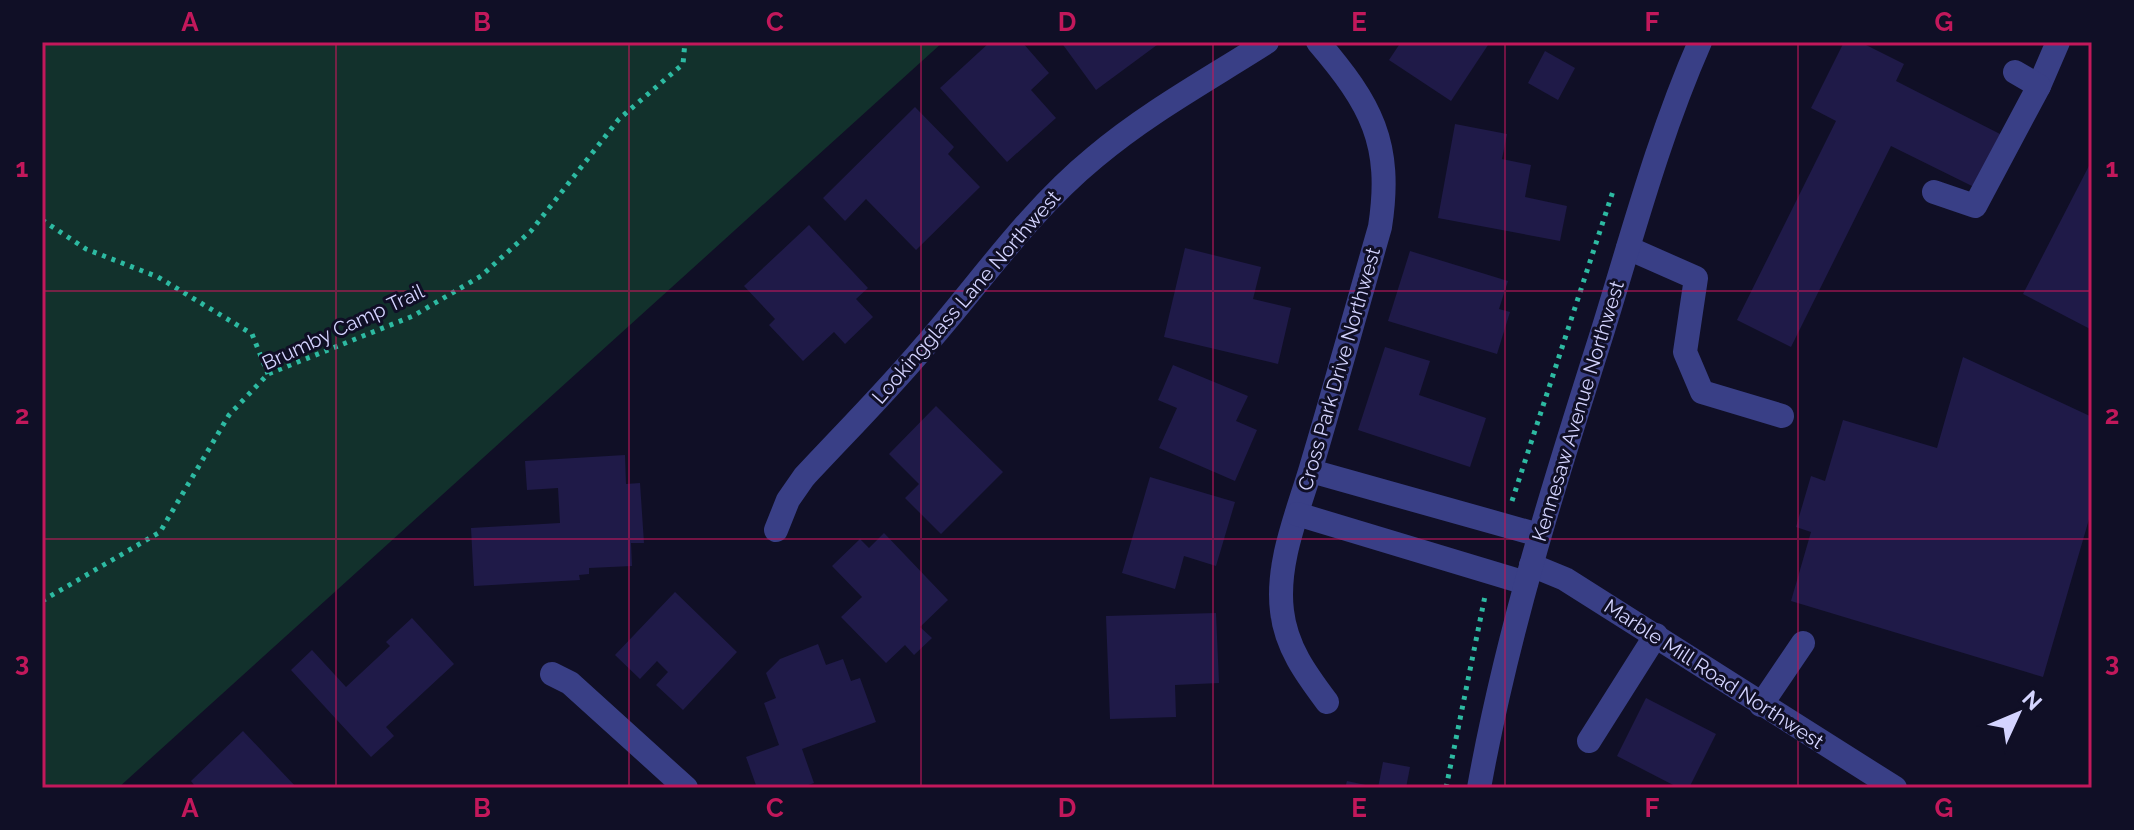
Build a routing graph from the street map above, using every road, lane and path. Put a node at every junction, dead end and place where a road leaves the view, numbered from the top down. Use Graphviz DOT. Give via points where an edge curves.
graph roads {
  1 [pos="685,42"];
  2 [pos="1267,42"];
  3 [pos="1318,42"];
  4 [pos="1700,42"];
  5 [pos="2058,42"];
  6 [pos="2015,72"];
  7 [pos="2039,86"];
  8 [pos="1934,192"];
  9 [pos="42,220"];
  10 [pos="1628,248"];
  11 [pos="268,374"];
  12 [pos="1782,416"];
  13 [pos="1311,471"];
  14 [pos="1297,514"];
  15 [pos="776,530"];
  16 [pos="1539,535"];
  17 [pos="1528,574"];
  18 [pos="42,601"];
  19 [pos="1656,635"];
  20 [pos="1803,643"];
  21 [pos="552,674"];
  22 [pos="1327,702"];
  23 [pos="1761,705"];
  24 [pos="1589,741"];
  25 [pos="686,788"];
  26 [pos="1479,788"];
  27 [pos="1895,788"];
  1 -- 11 [label="path, Brumby Camp Trail" via="683,64 619,119 531,231 481,276 413,316"];
  2 -- 15 [label="street, Lookingglass Lane Northwest" via="1133,128 1055,193 804,477"];
  3 -- 13 [label="street, Cross Park Drive Northwest" via="1363,98 1382,151 1385,180 1380,227"];
  4 -- 10 [label="street, Kennesaw Avenue Northwest" via="1676,97"];
  5 -- 7 [label="street"];
  6 -- 7 [label="street"];
  7 -- 8 [label="street" via="1975,206"];
  9 -- 11 [label="path" via="86,249 158,277 252,334"];
  10 -- 12 [label="street" via="1696,278 1685,352 1702,392"];
  10 -- 16 [label="street, Kennesaw Avenue Northwest"];
  11 -- 18 [label="path, Brumby Camp Trail" via="229,415 160,532"];
  13 -- 14 [label="street, Cross Park Drive Northwest"];
  13 -- 16 [label="street"];
  14 -- 17 [label="street, Marble Mill Road Northwest"];
  14 -- 22 [label="street, Cross Park Drive Northwest" via="1281,608 1288,642"];
  16 -- 17 [label="street, Kennesaw Avenue Northwest"];
  17 -- 19 [label="street, Marble Mill Road Northwest" via="1565,579"];
  17 -- 26 [label="street, Kennesaw Avenue Northwest"];
  19 -- 23 [label="street, Marble Mill Road Northwest"];
  19 -- 24 [label="street"];
  20 -- 23 [label="street"];
  21 -- 25 [label="street" via="570,683"];
  23 -- 27 [label="street, Marble Mill Road Northwest"];
}
